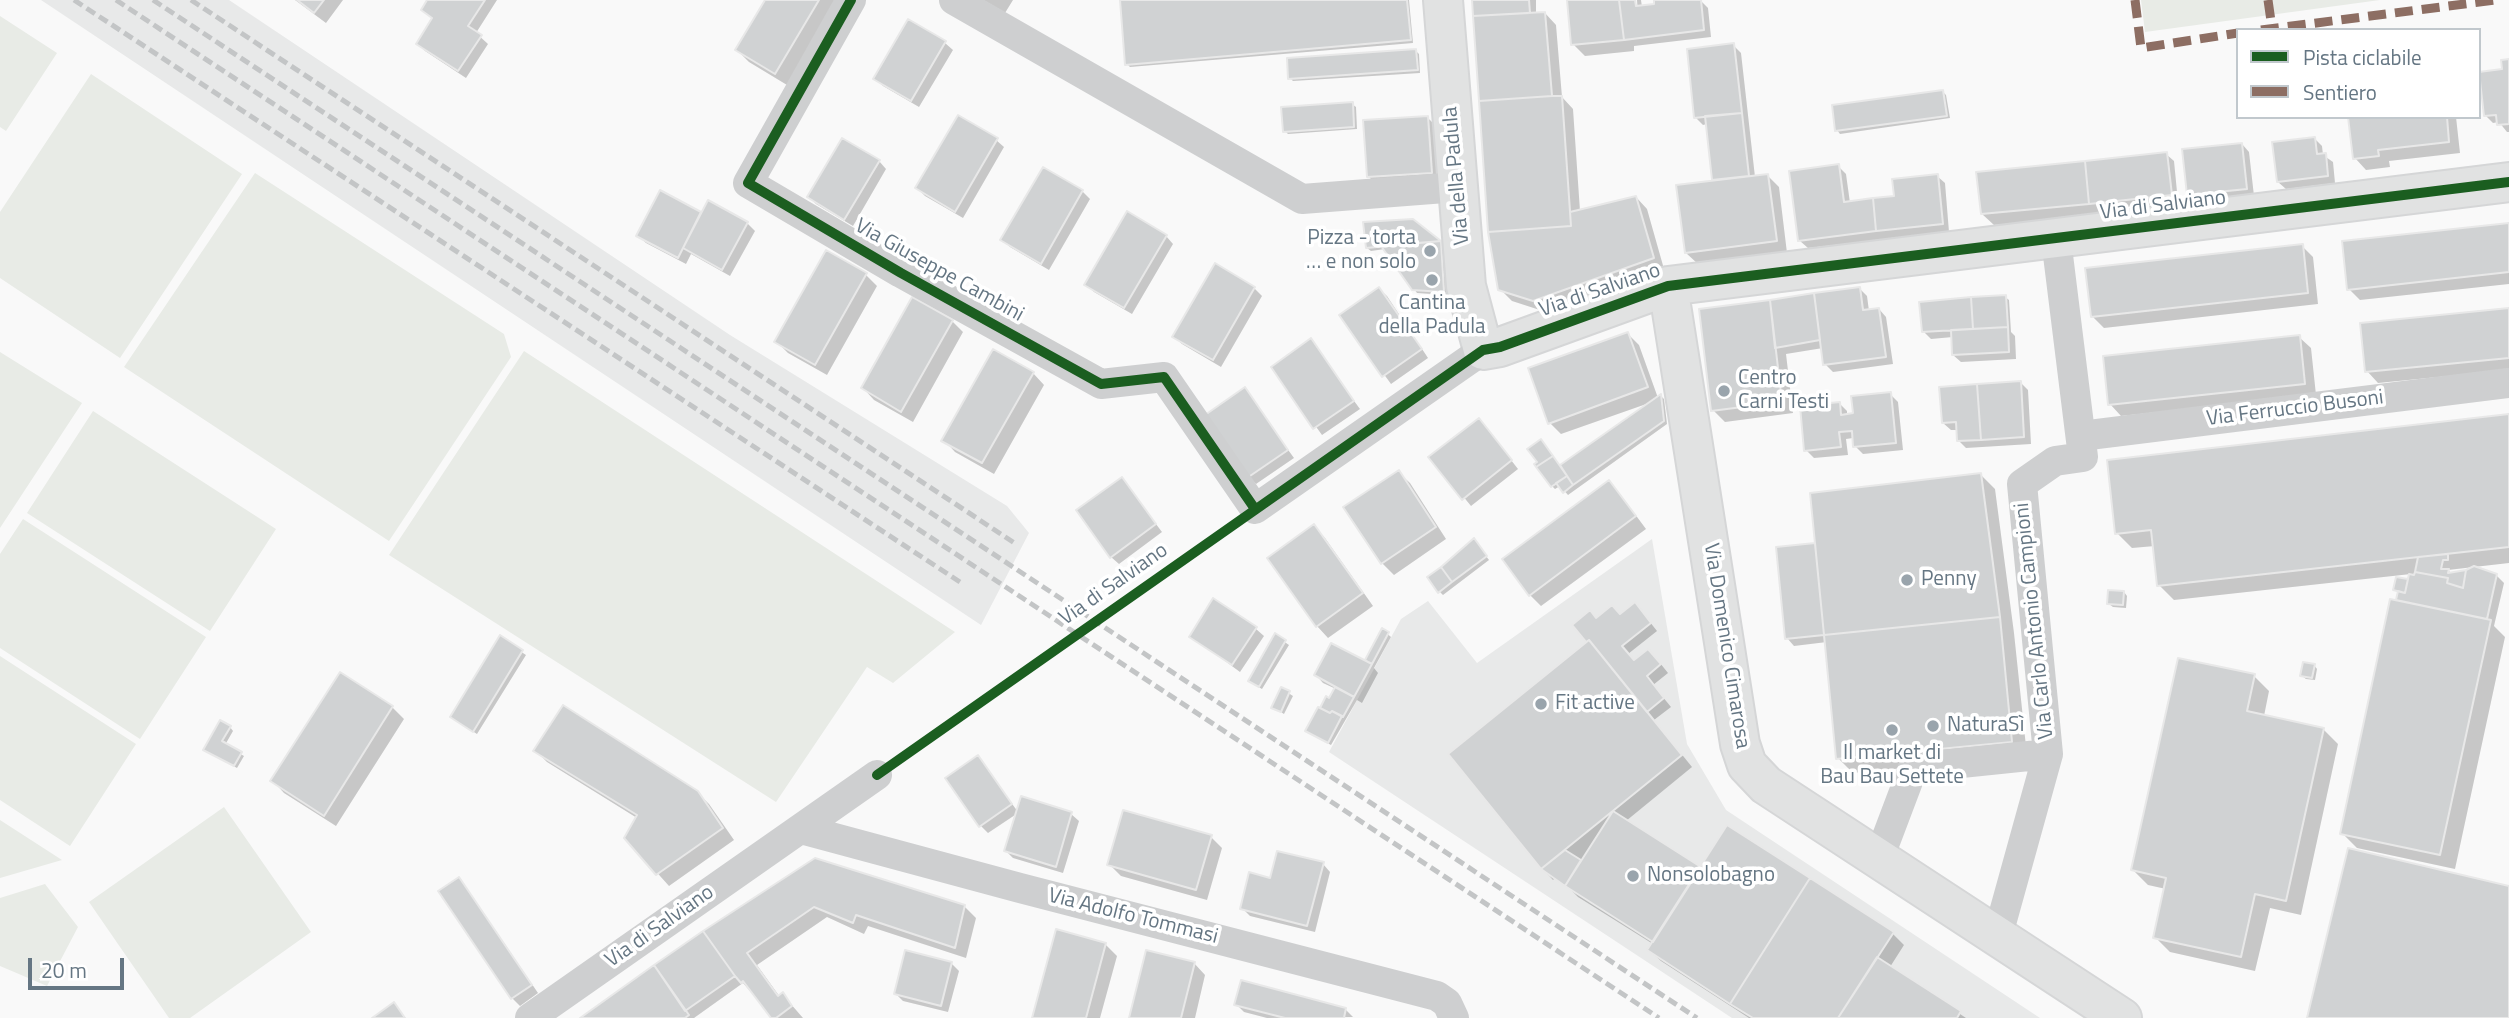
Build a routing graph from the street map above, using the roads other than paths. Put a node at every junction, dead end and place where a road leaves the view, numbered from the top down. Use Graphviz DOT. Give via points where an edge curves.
graph roads {
  1 [pos="851,0"];
  2 [pos="954,0"];
  3 [pos="1443,0"];
  4 [pos="2509,182"];
  5 [pos="1458,187"];
  6 [pos="2056,239"];
  7 [pos="1668,286"];
  8 [pos="1483,351"];
  9 [pos="2509,383"];
  10 [pos="2081,436"];
  11 [pos="1255,509"];
  12 [pos="2048,754"];
  13 [pos="877,775"];
  14 [pos="801,829"];
  15 [pos="1879,858"];
  16 [pos="2002,920"];
  17 [pos="530,1018"];
  18 [pos="1454,1018"];
  19 [pos="2122,1018"];
  1 -- 11 [label="street, Via Giuseppe Cambini" via="748,183 1101,384 1164,377"];
  2 -- 5 [label="street" via="1302,200"];
  3 -- 5 [label="street, Via della Padula"];
  4 -- 6 [label="street, Via di Salviano"];
  5 -- 8 [label="street, Via della Padula" via="1466,286"];
  6 -- 7 [label="street, Via di Salviano"];
  6 -- 10 [label="street"];
  7 -- 8 [label="street, Via di Salviano"];
  7 -- 15 [label="street, Via Domenico Cimarosa" via="1743,754 1766,785"];
  8 -- 11 [label="street, Via di Salviano"];
  9 -- 10 [label="street, Via Ferruccio Busoni"];
  10 -- 12 [label="street, Via Carlo Antonio Campioni" via="2083,457 2054,461 2021,484"];
  12 -- 15 [label="street, Via Carlo Antonio Campioni" via="1913,768"];
  12 -- 16 [label="street, Via Carlo Antonio Campioni"];
  13 -- 14 [label="street, Via di Salviano"];
  14 -- 17 [label="street, Via di Salviano"];
  14 -- 18 [label="street, Via Adolfo Tommasi" via="1437,996 1447,1003"];
  15 -- 19 [label="street, Via Domenico Cimarosa"];
}
